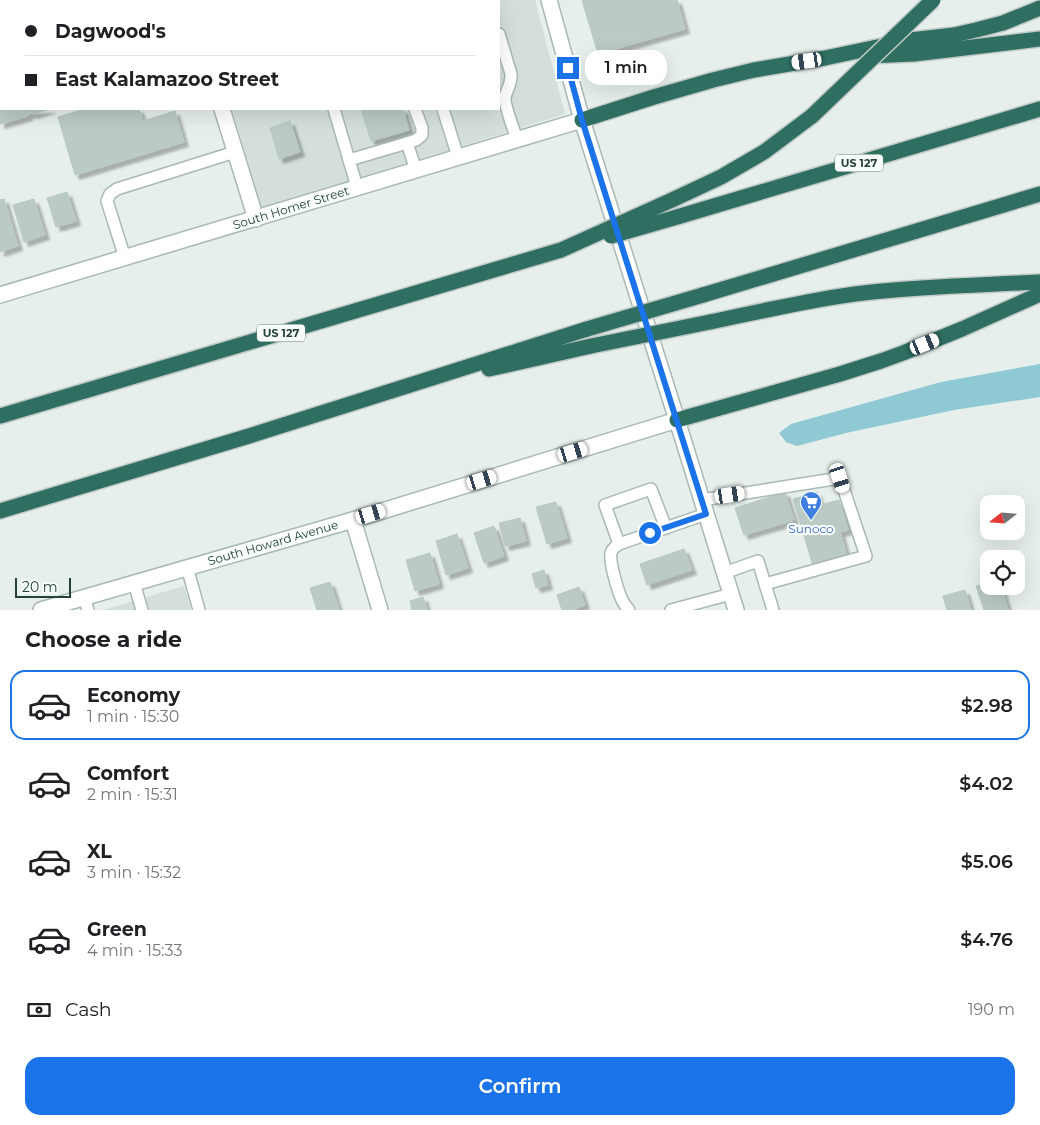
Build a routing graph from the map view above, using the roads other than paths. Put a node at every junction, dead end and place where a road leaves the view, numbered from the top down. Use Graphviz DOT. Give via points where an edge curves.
graph roads {
  1 [pos="549,0"];
  2 [pos="933,0"];
  3 [pos="1040,8"];
  4 [pos="500,37"];
  5 [pos="1040,39"];
  6 [pos="825,58"];
  7 [pos="1040,109"];
  8 [pos="222,110"];
  9 [pos="334,110"];
  10 [pos="415,110"];
  11 [pos="443,110"];
  12 [pos="582,120"];
  13 [pos="517,139"];
  14 [pos="407,143"];
  15 [pos="235,152"];
  16 [pos="458,158"];
  17 [pos="349,160"];
  18 [pos="416,170"];
  19 [pos="357,188"];
  20 [pos="1040,194"];
  21 [pos="256,219"];
  22 [pos="561,250"];
  23 [pos="125,258"];
  24 [pos="1040,282"];
  25 [pos="1038,294"];
  26 [pos="0,295"];
  27 [pos="0,416"];
  28 [pos="677,420"];
  29 [pos="249,436"];
  30 [pos="704,507"];
  31 [pos="0,511"];
  32 [pos="353,520"];
  33 [pos="666,528"];
  34 [pos="619,544"];
  35 [pos="187,567"];
  36 [pos="724,573"];
  37 [pos="134,583"];
  38 [pos="765,584"];
  39 [pos="731,594"];
  40 [pos="86,604"];
  41 [pos="41,610"];
  42 [pos="142,610"];
  43 [pos="199,610"];
  44 [pos="380,610"];
  45 [pos="629,610"];
  46 [pos="671,610"];
  47 [pos="736,610"];
  48 [pos="773,610"];
  1 -- 12 [label="street"];
  2 -- 22 [label="highway, bridge" via="812,116 764,152 721,177"];
  3 -- 6 [label="highway" via="976,30"];
  4 -- 13 [label="lane" via="512,80 506,104"];
  5 -- 6 [label="highway" via="914,54"];
  6 -- 12 [label="highway" via="713,80"];
  7 -- 22 [label="highway, US 127, bridge"];
  8 -- 15 [label="street"];
  9 -- 17 [label="lane"];
  10 -- 14 [label="lane" via="422,135"];
  11 -- 16 [label="lane"];
  12 -- 13 [label="street, South Homer Street"];
  12 -- 28 [label="street"];
  13 -- 16 [label="street, South Homer Street"];
  14 -- 17 [label="lane"];
  14 -- 18 [label="lane"];
  15 -- 21 [label="street"];
  15 -- 23 [label="lane" via="117,189 110,194 107,201"];
  16 -- 18 [label="street, South Homer Street"];
  17 -- 19 [label="lane"];
  18 -- 19 [label="street, South Homer Street"];
  19 -- 21 [label="street, South Homer Street"];
  20 -- 29 [label="highway, bridge" via="588,329"];
  21 -- 23 [label="street, South Homer Street"];
  22 -- 27 [label="highway, US 127"];
  23 -- 26 [label="street, South Homer Street"];
  24 -- 29 [label="highway, bridge" via="908,289 783,306 470,374"];
  25 -- 28 [label="highway" via="896,356"];
  28 -- 30 [label="street"];
  28 -- 32 [label="street, South Howard Avenue"];
  29 -- 31 [label="highway"];
  30 -- 33 [label="lane"];
  30 -- 36 [label="street"];
  30 -- 38 [label="lane" via="840,478 866,556"];
  32 -- 35 [label="street, South Howard Avenue"];
  32 -- 44 [label="street"];
  33 -- 34 [label="lane"];
  33 -- 34 [label="lane" via="651,489 606,505"];
  34 -- 45 [label="lane" via="611,553 611,560 623,602"];
  35 -- 37 [label="street, South Howard Avenue"];
  35 -- 43 [label="lane"];
  36 -- 38 [label="lane" via="758,561"];
  36 -- 39 [label="street"];
  37 -- 40 [label="street, South Howard Avenue"];
  37 -- 42 [label="lane"];
  38 -- 48 [label="lane"];
  39 -- 46 [label="lane"];
  39 -- 47 [label="street"];
  40 -- 41 [label="street, South Howard Avenue"];
}
